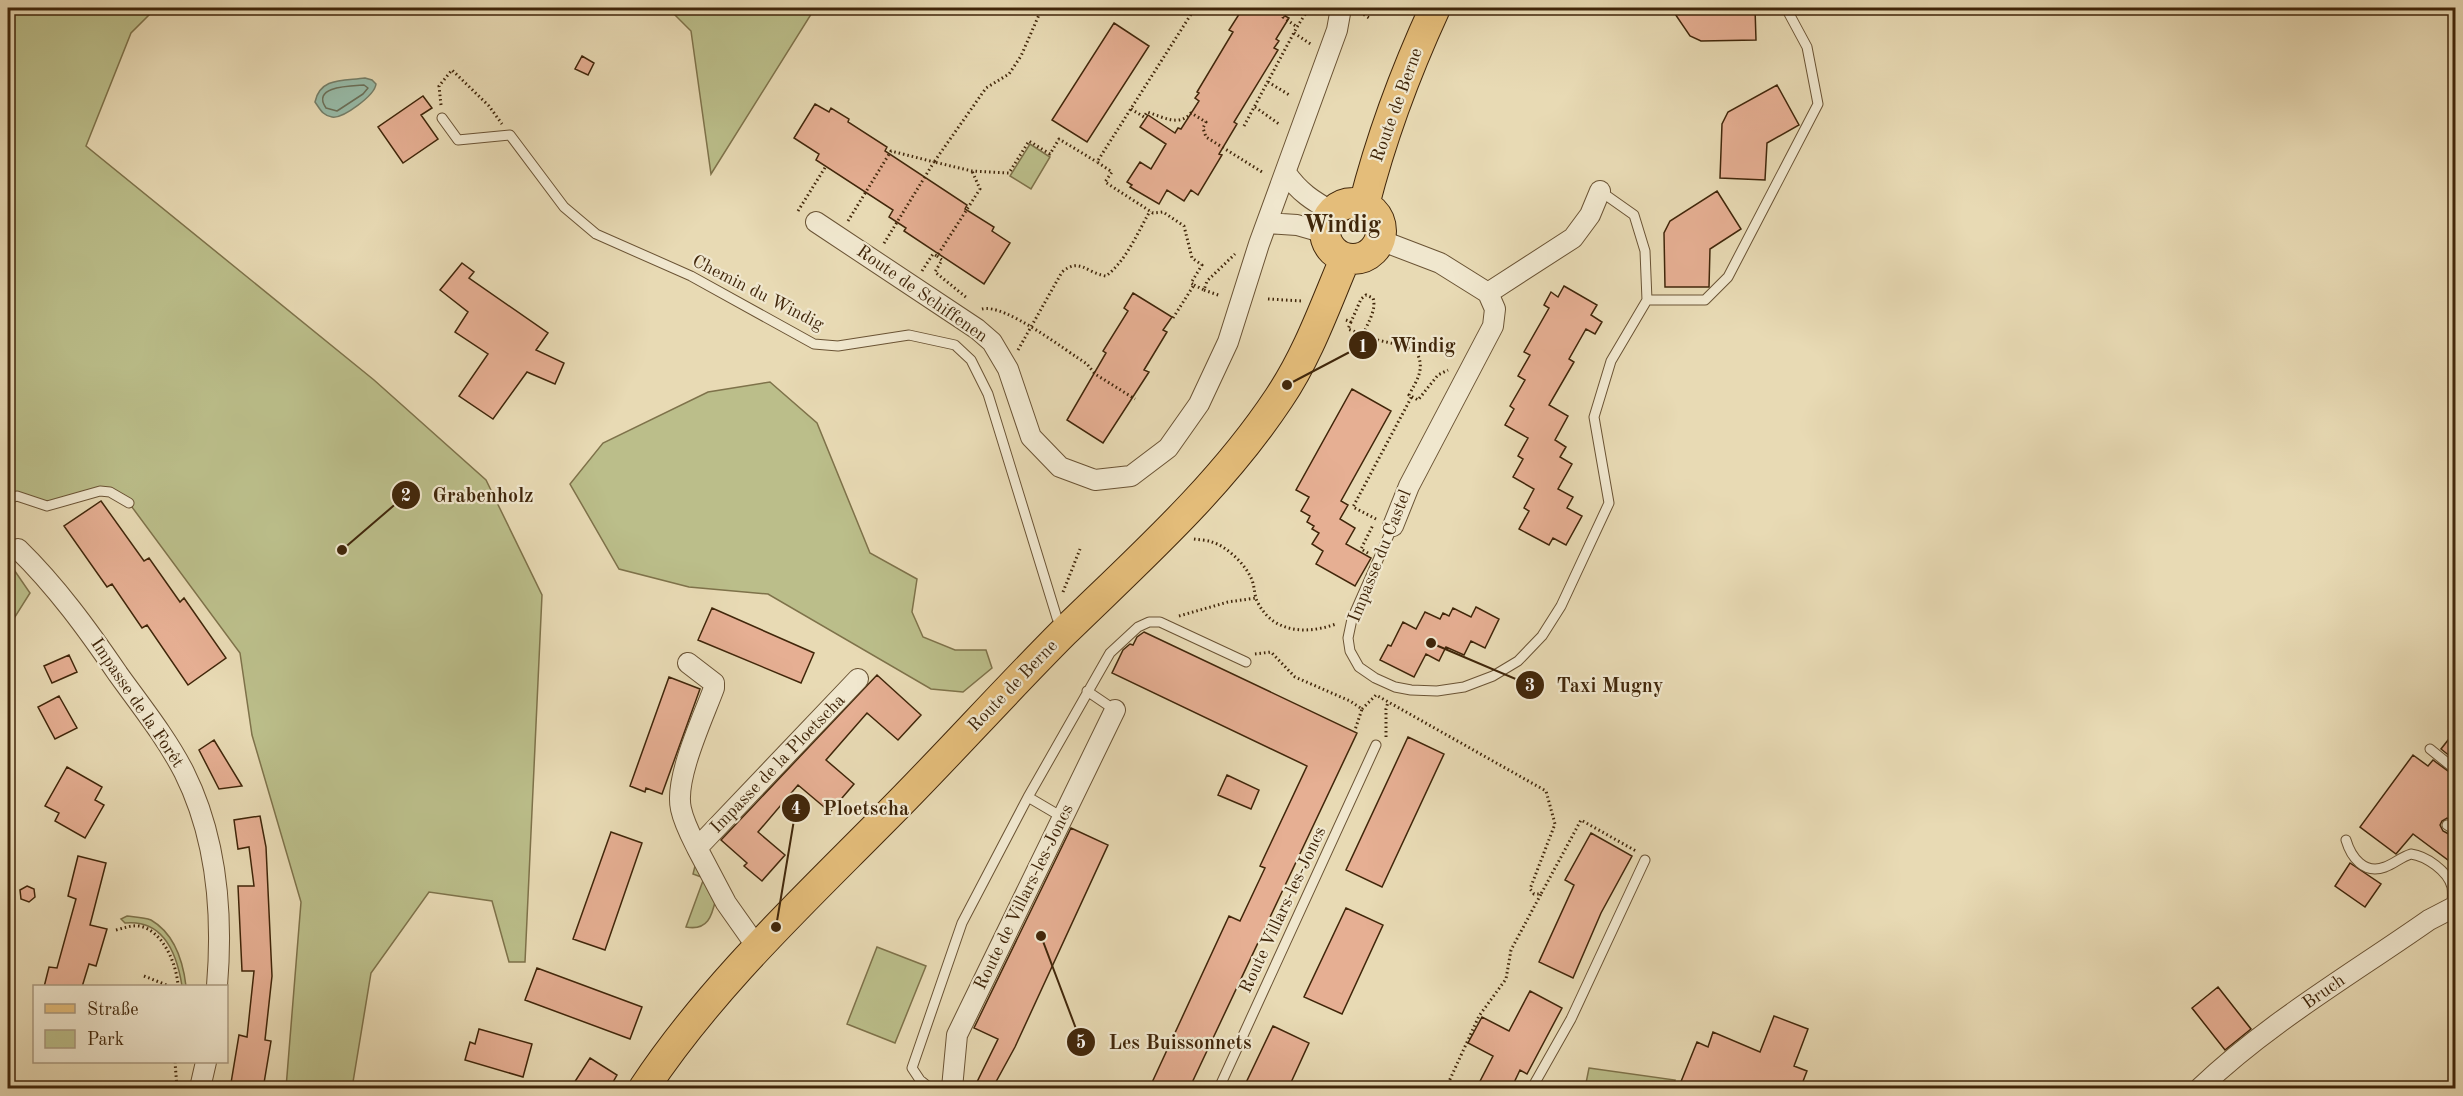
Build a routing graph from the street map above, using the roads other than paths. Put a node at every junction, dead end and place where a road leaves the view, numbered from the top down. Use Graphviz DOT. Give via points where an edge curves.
graph roads {
  1 [pos="1435,8"];
  2 [pos="1786,8"];
  3 [pos="1350,10"];
  4 [pos="442,118"];
  5 [pos="1286,173"];
  6 [pos="1600,191"];
  7 [pos="1364,205"];
  8 [pos="816,222"];
  9 [pos="1267,223"];
  10 [pos="1329,223"];
  11 [pos="1380,240"];
  12 [pos="1345,259"];
  13 [pos="1488,293"];
  14 [pos="1647,300"];
  15 [pos="8,499"];
  16 [pos="129,503"];
  17 [pos="1393,526"];
  18 [pos="13,544"];
  19 [pos="1060,622"];
  20 [pos="1246,662"];
  21 [pos="688,663"];
  22 [pos="858,679"];
  23 [pos="1087,691"];
  24 [pos="1115,710"];
  25 [pos="1376,745"];
  26 [pos="2430,749"];
  27 [pos="2456,770"];
  28 [pos="1028,797"];
  29 [pos="1062,817"];
  30 [pos="2346,840"];
  31 [pos="697,848"];
  32 [pos="1646,860"];
  33 [pos="2451,879"];
  34 [pos="2454,907"];
  35 [pos="757,947"];
  36 [pos="217,985"];
  37 [pos="206,1063"];
  38 [pos="200,1089"];
  39 [pos="644,1089"];
  40 [pos="930,1089"];
  41 [pos="952,1089"];
  42 [pos="1219,1089"];
  43 [pos="1532,1089"];
  44 [pos="2200,1089"];
  1 -- 7 [label="main road, Route de Berne" via="1372,173"];
  2 -- 14 [label="lane" via="1807,47 1818,104 1728,277 1706,300"];
  3 -- 5 [label="street, Route de Schiffenen" via="1337,30"];
  4 -- 19 [label="lane, Chemin du Windig" via="458,140 510,135 564,207 596,234 691,276 814,344 838,346 909,335 955,345 971,360 988,394"];
  5 -- 9 [label="street, Route de Schiffenen"];
  5 -- 10 [label="street"];
  6 -- 13 [label="street" via="1590,215 1573,238"];
  6 -- 14 [label="lane" via="1634,216 1644,251"];
  7 -- 10 [label="main road" via="1347,204"];
  7 -- 11 [label="main road" via="1380,223"];
  8 -- 9 [label="street, Route de Schiffenen" via="992,342 1008,369 1031,437 1060,466 1095,480 1131,476 1168,448 1198,404 1228,342"];
  9 -- 10 [label="street"];
  10 -- 12 [label="main road" via="1331,249"];
  11 -- 12 [label="main road" via="1370,254"];
  11 -- 13 [label="street" via="1440,263"];
  12 -- 19 [label="main road, Route de Berne" via="1311,340 1287,384 1244,447 1165,535"];
  13 -- 17 [label="street, Impasse du Castel" via="1495,309 1493,326 1409,486"];
  14 -- 17 [label="lane, Impasse du Castel" via="1611,361 1594,417 1609,503 1561,606 1542,636 1518,660 1464,687 1437,691 1395,687 1359,667 1348,638 1352,619"];
  15 -- 16 [label="lane" via="17,496 47,506 100,491"];
  18 -- 36 [label="street, Impasse de la Forêt" via="97,643 171,748 193,791 204,819 215,871"];
  19 -- 35 [label="main road, Route de Berne" via="886,817"];
  20 -- 23 [label="lane" via="1160,622 1149,622 1110,653"];
  21 -- 31 [label="street, Impasse de la Ploetscha" via="714,683 680,789 680,808"];
  22 -- 31 [label="street, Impasse de la Ploetscha"];
  23 -- 24 [label="lane"];
  23 -- 28 [label="lane"];
  24 -- 29 [label="street, Route de Villars-les-Joncs"];
  25 -- 42 [label="lane, Route Villars-les-Joncs"];
  26 -- 27 [label="lane"];
  28 -- 29 [label="lane"];
  28 -- 40 [label="lane" via="962,924 912,1068"];
  29 -- 41 [label="street, Route de Villars-les-Joncs" via="957,1035"];
  30 -- 33 [label="lane" via="2349,852 2368,868 2382,868 2411,854 2424,858"];
  31 -- 35 [label="street, Impasse de la Ploetscha" via="726,903"];
  32 -- 43 [label="lane" via="1571,1019"];
  33 -- 34 [label="lane"];
  34 -- 44 [label="street, Bruch" via="2429,920 2260,1037"];
  35 -- 39 [label="main road, Route de Berne" via="689,1027"];
  37 -- 38 [label="street"];
}
